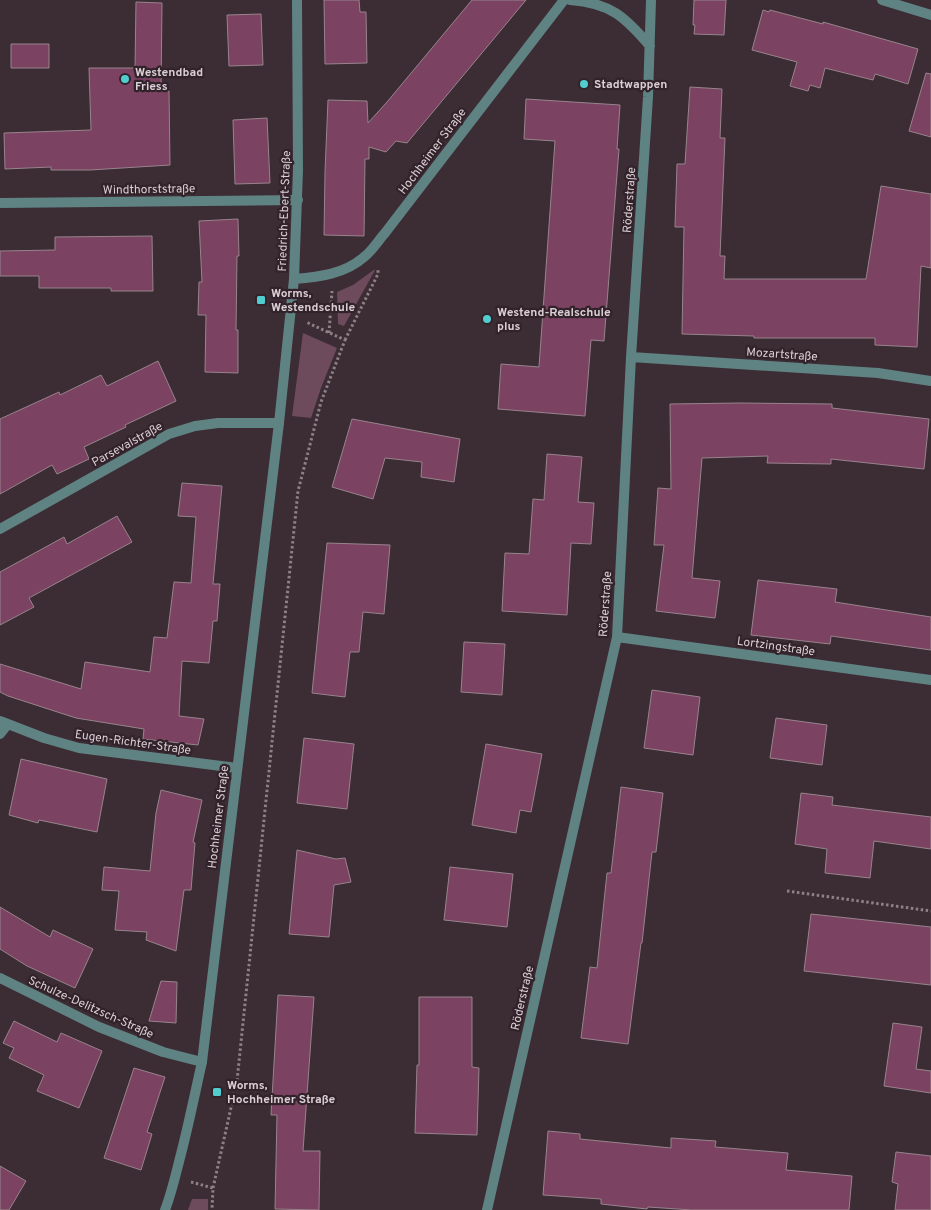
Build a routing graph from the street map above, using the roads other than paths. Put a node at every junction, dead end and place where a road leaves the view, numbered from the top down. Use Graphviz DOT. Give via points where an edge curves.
graph roads {
  1 [pos="297,0"];
  2 [pos="564,0"];
  3 [pos="570,0"];
  4 [pos="651,0"];
  5 [pos="882,0"];
  6 [pos="931,15"];
  7 [pos="650,46"];
  8 [pos="298,200"];
  9 [pos="0,202"];
  10 [pos="294,279"];
  11 [pos="631,357"];
  12 [pos="931,381"];
  13 [pos="279,423"];
  14 [pos="0,529"];
  15 [pos="617,637"];
  16 [pos="931,680"];
  17 [pos="4,722"];
  18 [pos="0,734"];
  19 [pos="237,768"];
  20 [pos="0,978"];
  21 [pos="202,1062"];
  22 [pos="165,1210"];
  23 [pos="487,1210"];
  1 -- 8 [label="street, Friedrich-Ebert-Straße"];
  2 -- 10 [label="street, Hochheimer Straße" via="365,257 333,274"];
  3 -- 7 [label="street" via="604,6 621,16"];
  4 -- 7 [label="street, Röderstraße"];
  5 -- 6 [label="street"];
  7 -- 11 [label="street, Röderstraße"];
  8 -- 9 [label="street, Windthorststraße"];
  8 -- 10 [label="street, Friedrich-Ebert-Straße"];
  10 -- 13 [label="street, Friedrich-Ebert-Straße"];
  11 -- 12 [label="street, Mozartstraße" via="878,373"];
  11 -- 15 [label="street, Röderstraße"];
  13 -- 14 [label="street, Parsevalstraße" via="218,423 169,434"];
  13 -- 19 [label="street, Hochheimer Straße"];
  15 -- 16 [label="street, Lortzingstraße"];
  15 -- 23 [label="street, Röderstraße"];
  17 -- 18 [label="street"];
  17 -- 19 [label="street, Eugen-Richter-Straße" via="79,748"];
  19 -- 21 [label="street, Hochheimer Straße"];
  20 -- 21 [label="street, Schulze-Delitzsch-Straße" via="99,1027 163,1052"];
  21 -- 22 [label="street, Hochheimer Straße"];
}
